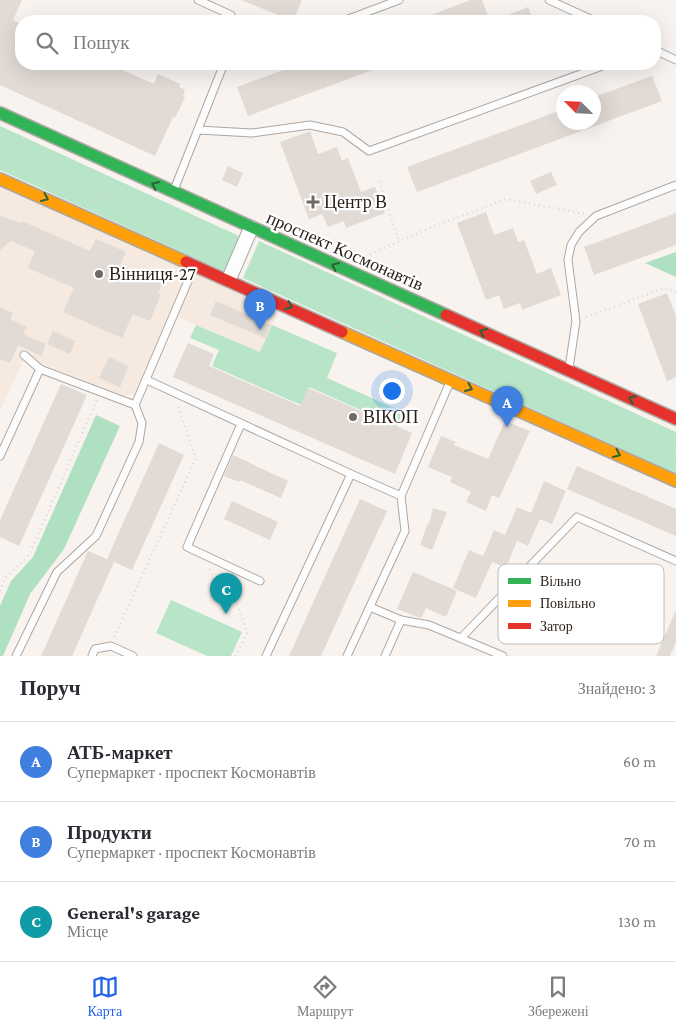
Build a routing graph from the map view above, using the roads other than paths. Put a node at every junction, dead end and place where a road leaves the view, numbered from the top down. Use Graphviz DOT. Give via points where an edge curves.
graph roads {
  1 [pos="198,0"];
  2 [pos="399,0"];
  3 [pos="549,0"];
  4 [pos="231,15"];
  5 [pos="359,15"];
  6 [pos="582,15"];
  7 [pos="661,53"];
  8 [pos="676,60"];
  9 [pos="223,70"];
  10 [pos="592,70"];
  11 [pos="0,113"];
  12 [pos="198,130"];
  13 [pos="0,179"];
  14 [pos="676,185"];
  15 [pos="173,193"];
  16 [pos="251,228"];
  17 [pos="195,265"];
  18 [pos="229,279"];
  19 [pos="24,355"];
  20 [pos="40,369"];
  21 [pos="569,370"];
  22 [pos="451,379"];
  23 [pos="146,380"];
  24 [pos="135,405"];
  25 [pos="676,419"];
  26 [pos="242,424"];
  27 [pos="0,456"];
  28 [pos="351,474"];
  29 [pos="676,481"];
  30 [pos="400,496"];
  31 [pos="676,561"];
  32 [pos="532,564"];
  33 [pos="260,581"];
  34 [pos="498,600"];
  35 [pos="370,607"];
  36 [pos="401,620"];
  37 [pos="462,638"];
  38 [pos="16,656"];
  39 [pos="92,656"];
  40 [pos="134,656"];
  41 [pos="266,656"];
  42 [pos="347,656"];
  43 [pos="385,656"];
  44 [pos="503,656"];
  1 -- 4 [label="lane"];
  2 -- 5 [label="lane"];
  3 -- 6 [label="lane"];
  7 -- 8 [label="lane"];
  9 -- 12 [label="lane"];
  10 -- 12 [label="lane" via="369,152 343,132 310,125 252,133"];
  15 -- 11 [label="street, проспект Космонавтів, one-way"];
  12 -- 15 [label="lane"];
  13 -- 17 [label="street, one-way"];
  14 -- 21 [label="lane" via="596,216 571,245 568,260 576,321"];
  15 -- 16 [label="street, проспект Космонавтів"];
  16 -- 18 [label="street"];
  21 -- 16 [label="street, проспект Космонавтів, one-way"];
  17 -- 18 [label="street"];
  17 -- 23 [label="lane"];
  18 -- 22 [label="street, one-way"];
  19 -- 20 [label="lane"];
  20 -- 24 [label="lane"];
  20 -- 27 [label="lane"];
  25 -- 21 [label="street, проспект Космонавтів, one-way"];
  22 -- 29 [label="street, one-way"];
  22 -- 30 [label="lane"];
  23 -- 24 [label="lane"];
  23 -- 26 [label="lane"];
  24 -- 38 [label="lane" via="142,423 139,442 96,536 57,572"];
  26 -- 28 [label="lane"];
  26 -- 33 [label="lane" via="187,547"];
  28 -- 30 [label="lane"];
  28 -- 41 [label="lane"];
  30 -- 35 [label="lane" via="405,531"];
  31 -- 32 [label="lane" via="577,517"];
  34 -- 37 [label="lane"];
  35 -- 36 [label="lane"];
  35 -- 42 [label="lane"];
  36 -- 37 [label="lane" via="430,625"];
  36 -- 43 [label="lane"];
  37 -- 44 [label="lane"];
  39 -- 40 [label="lane" via="95,649 110,646"];
}
